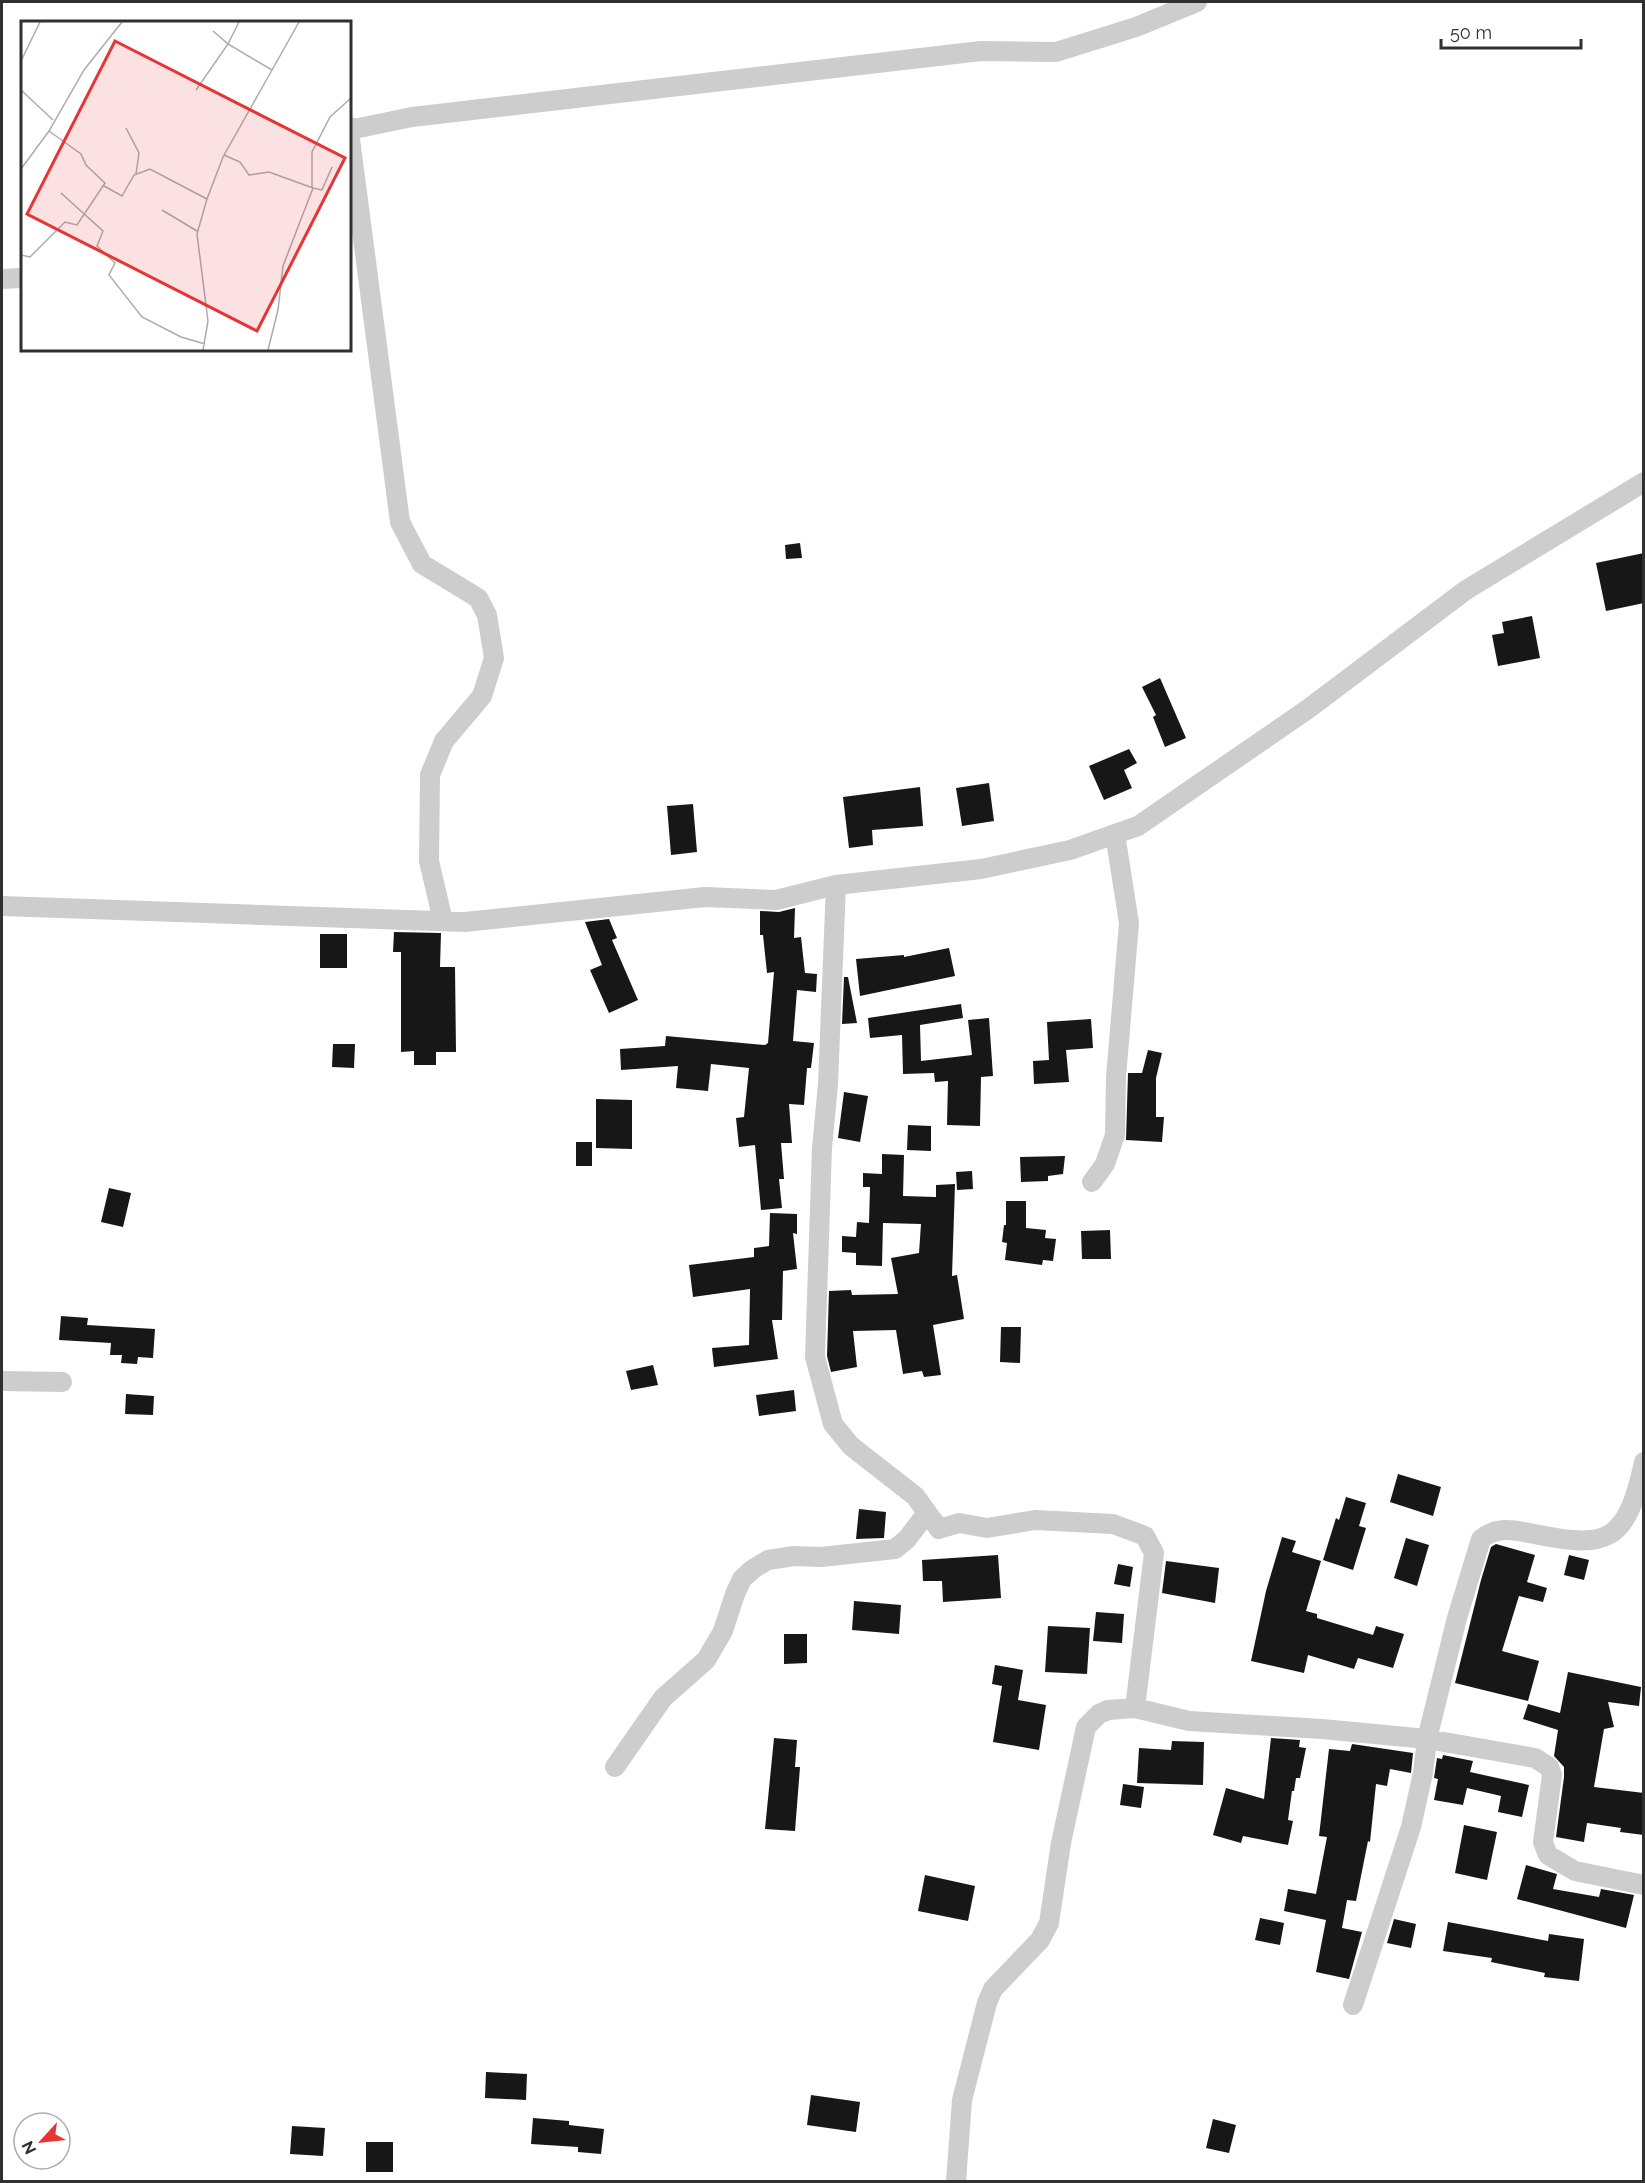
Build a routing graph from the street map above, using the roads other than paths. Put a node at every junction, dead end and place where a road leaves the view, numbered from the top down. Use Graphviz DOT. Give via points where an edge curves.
graph roads {
  1 [pos="1197,2"];
  2 [pos="351,128"];
  3 [pos="351,147"];
  4 [pos="21,278"];
  5 [pos="2,279"];
  6 [pos="1644,482"];
  7 [pos="1115,834"];
  8 [pos="837,885"];
  9 [pos="2,906"];
  10 [pos="444,921"];
  11 [pos="1092,1182"];
  12 [pos="2,1381"];
  13 [pos="62,1382"];
  14 [pos="1644,1462"];
  15 [pos="926,1514"];
  16 [pos="1135,1708"];
  17 [pos="1427,1739"];
  18 [pos="615,1767"];
  19 [pos="1644,1886"];
  20 [pos="1353,2005"];
  21 [pos="956,2181"];
  1 -- 2 [label="street" via="1136,27 1056,52 981,51 412,117"];
  3 -- 10 [label="street" via="400,522 422,564 478,598 487,615 494,658 482,696 444,741 430,775 429,861"];
  4 -- 5 [label="street"];
  6 -- 7 [label="street" via="1466,590 1213,776 1138,826"];
  7 -- 8 [label="street" via="1070,850 981,869"];
  7 -- 11 [label="street" via="1129,923 1115,1135 1105,1164"];
  8 -- 10 [label="street" via="776,900 705,897"];
  8 -- 15 [label="street" via="814,1357 833,1424 851,1446 915,1496"];
  9 -- 10 [label="street"];
  12 -- 13 [label="street"];
  14 -- 17 [label="street" via="1626,1518 1603,1538 1585,1542 1499,1529 1482,1539 1457,1618"];
  15 -- 16 [label="street" via="939,1529 960,1523 987,1528 1035,1520 1113,1524 1145,1536 1154,1553"];
  15 -- 18 [label="street" via="895,1549 794,1556 768,1560 753,1569 742,1579 723,1631 706,1660 663,1698"];
  16 -- 17 [label="street" via="1190,1721"];
  16 -- 21 [label="street" via="1108,1710 1086,1727 1049,1923 1040,1940 993,1989 987,2003 962,2100"];
  17 -- 19 [label="street" via="1543,1762 1549,1767 1552,1781 1543,1842 1548,1855 1575,1871"];
  17 -- 20 [label="street" via="1411,1827"];
}
